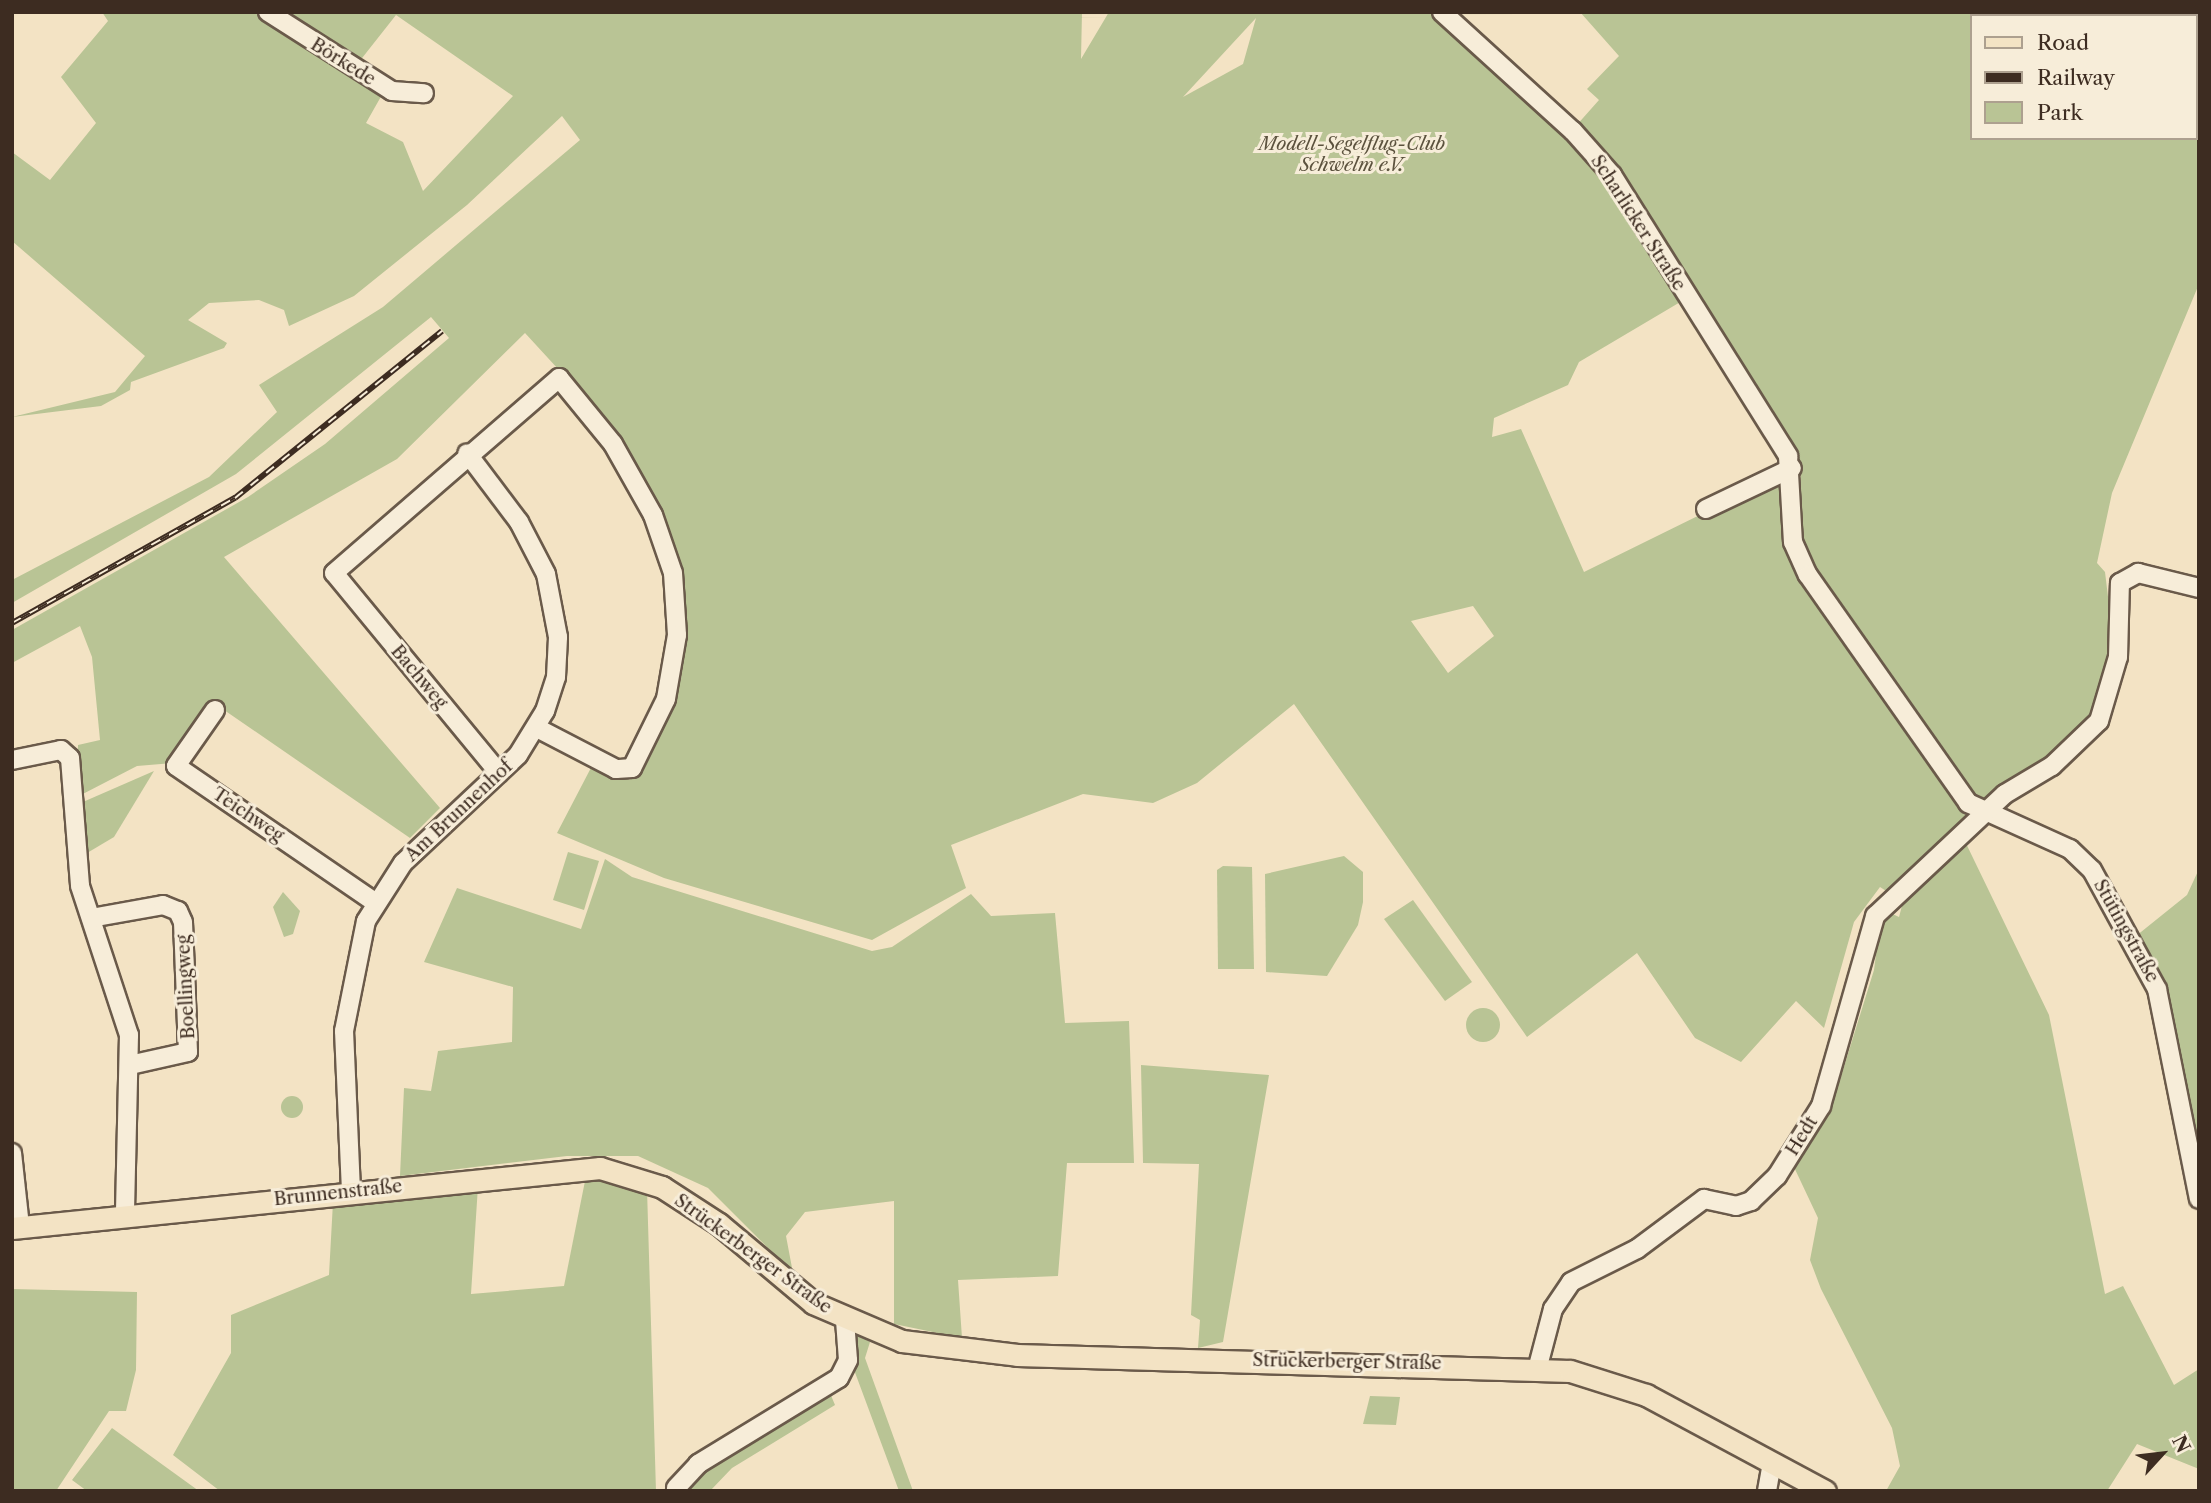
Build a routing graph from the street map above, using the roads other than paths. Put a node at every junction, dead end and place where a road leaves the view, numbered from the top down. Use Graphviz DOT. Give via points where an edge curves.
graph roads {
  1 [pos="268,12"];
  2 [pos="1442,12"];
  3 [pos="424,93"];
  4 [pos="467,453"];
  5 [pos="1792,468"];
  6 [pos="1706,509"];
  7 [pos="2199,588"];
  8 [pos="215,710"];
  9 [pos="537,728"];
  10 [pos="12,760"];
  11 [pos="499,773"];
  12 [pos="1983,814"];
  13 [pos="376,903"];
  14 [pos="91,918"];
  15 [pos="130,1065"];
  16 [pos="12,1153"];
  17 [pos="2196,1176"];
  18 [pos="662,1187"];
  19 [pos="351,1191"];
  20 [pos="2199,1199"];
  21 [pos="125,1217"];
  22 [pos="16,1228"];
  23 [pos="845,1320"];
  24 [pos="1538,1366"];
  25 [pos="1772,1464"];
  26 [pos="676,1488"];
  27 [pos="1767,1491"];
  28 [pos="1825,1491"];
  1 -- 3 [label="street, Börkede" via="372,81 411,96"];
  2 -- 5 [label="street, Scharlicker Straße" via="1600,159"];
  4 -- 9 [label="street, Am Brunnenhof" via="519,522 552,593 556,677"];
  4 -- 9 [label="street" via="553,381 564,380 638,486 673,573 673,667 655,727 632,768 617,769"];
  4 -- 11 [label="street, Bachweg" via="335,567 340,582"];
  5 -- 6 [label="street"];
  5 -- 12 [label="street, Stütingstraße" via="1791,526 1799,559 1968,803"];
  7 -- 12 [label="street" via="2138,573 2120,583 2118,657 2099,721 2068,754"];
  8 -- 13 [label="street, Teichweg" via="176,766"];
  9 -- 11 [label="street, Am Brunnenhof"];
  10 -- 14 [label="street" via="61,750 71,758 75,848"];
  11 -- 13 [label="street, Am Brunnenhof" via="403,863"];
  12 -- 17 [label="street, Stütingstraße" via="2053,840 2082,858 2127,929 2161,1000"];
  12 -- 24 [label="street, Hedt" via="1875,916 1821,1106 1777,1177 1751,1201 1736,1206 1704,1199 1637,1249 1571,1282 1553,1309"];
  13 -- 19 [label="street, Am Brunnenhof" via="356,954 347,1004"];
  14 -- 15 [label="street" via="129,1035"];
  14 -- 15 [label="street, Boellingweg" via="163,905 178,911 183,922 188,1052"];
  15 -- 21 [label="street"];
  16 -- 22 [label="street"];
  17 -- 20 [label="street, Stütingstraße"];
  18 -- 19 [label="main road, Brunnenstraße" via="600,1168"];
  18 -- 23 [label="main road, Strückerberger Straße"];
  19 -- 21 [label="main road, Brunnenstraße"];
  21 -- 22 [label="main road, Brunnenstraße"];
  23 -- 24 [label="main road, Strückerberger Straße" via="902,1341 982,1353"];
  23 -- 26 [label="street, Strückerberger Straße" via="848,1360 839,1378 698,1464"];
  24 -- 25 [label="main road, Strückerberger Straße" via="1646,1395"];
  25 -- 27 [label="street"];
  25 -- 28 [label="main road, Strückerberger Straße"];
}
